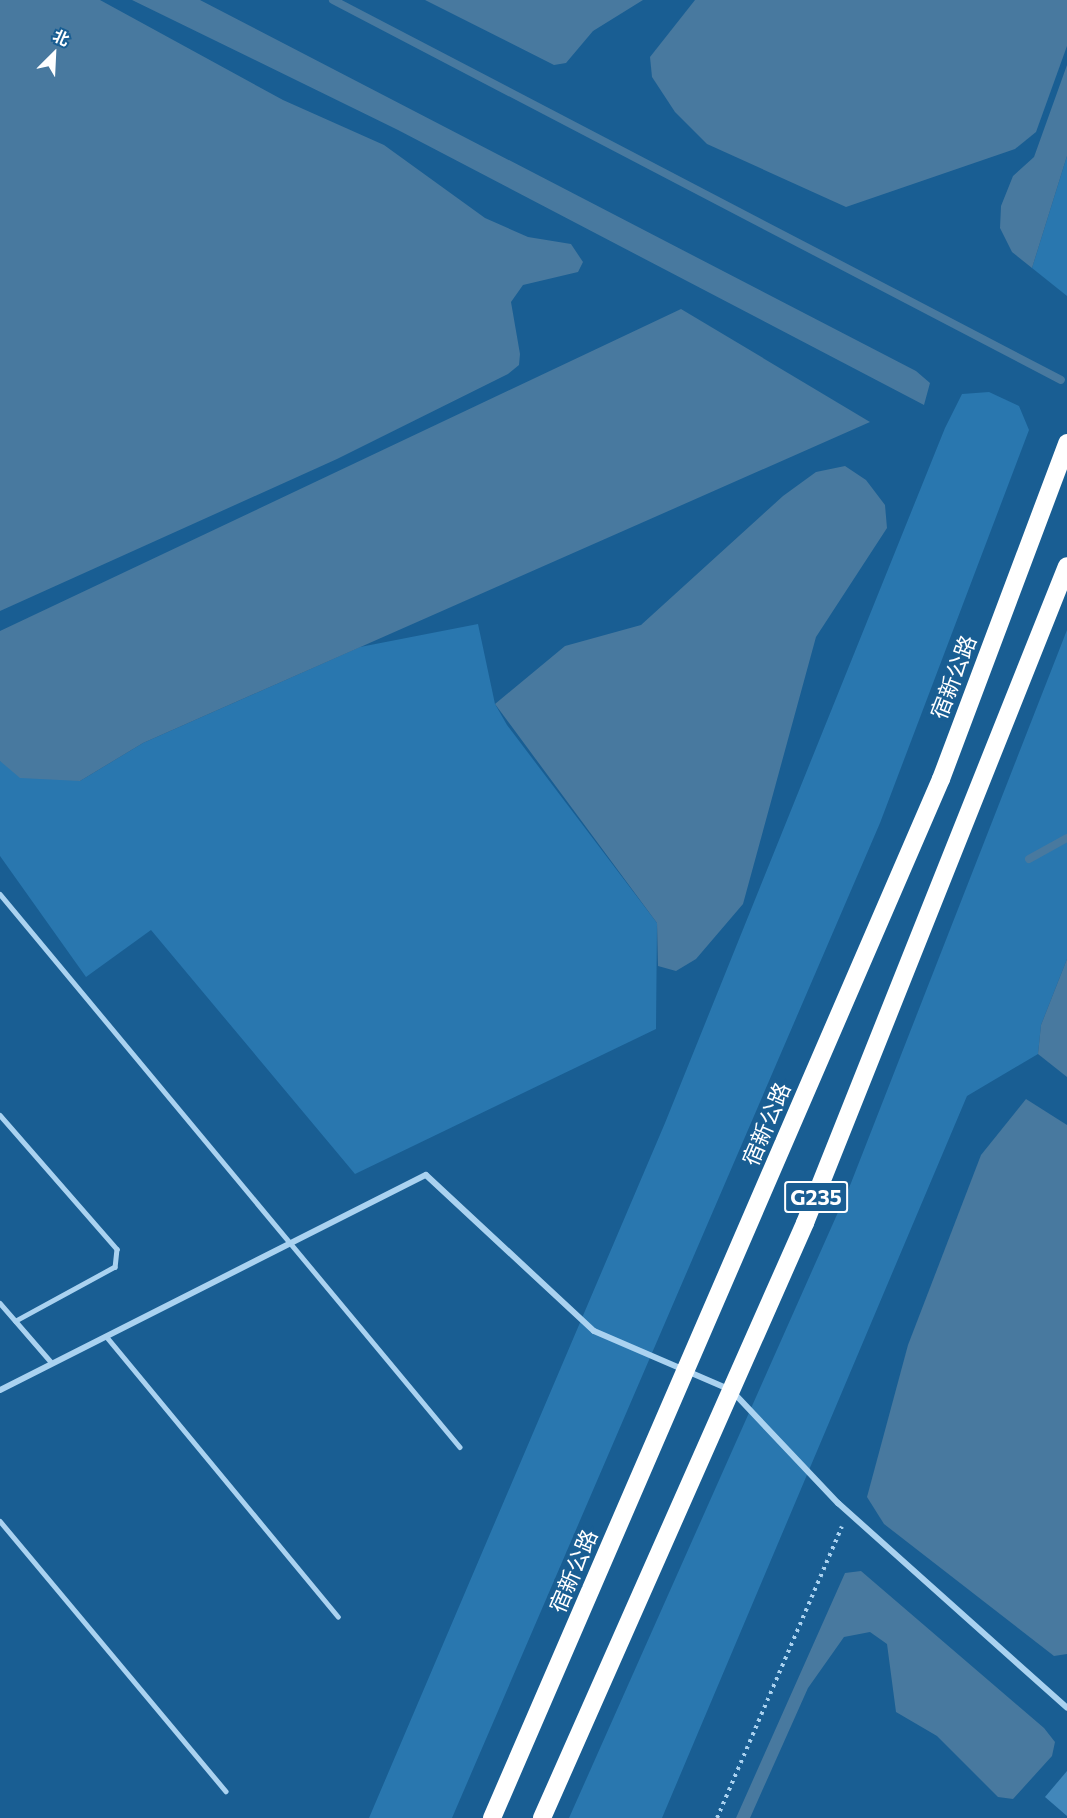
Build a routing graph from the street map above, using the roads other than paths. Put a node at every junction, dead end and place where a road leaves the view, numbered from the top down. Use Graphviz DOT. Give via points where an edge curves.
graph roads {
  1 [pos="1067,443"];
  2 [pos="1067,566"];
  3 [pos="0,894"];
  4 [pos="0,1114"];
  5 [pos="290,1243"];
  6 [pos="0,1303"];
  7 [pos="16,1321"];
  8 [pos="106,1336"];
  9 [pos="52,1363"];
  10 [pos="686,1371"];
  11 [pos="0,1390"];
  12 [pos="731,1390"];
  13 [pos="460,1447"];
  14 [pos="0,1521"];
  15 [pos="338,1616"];
  16 [pos="1067,1708"];
  17 [pos="226,1791"];
  18 [pos="492,1818"];
  19 [pos="542,1818"];
  1 -- 10 [label="highway, 宿新公路" via="941,779"];
  2 -- 12 [label="highway, G235" via="805,1223"];
  3 -- 5 [label="lane"];
  4 -- 7 [label="lane" via="117,1249 115,1267"];
  5 -- 8 [label="street"];
  5 -- 10 [label="street" via="426,1175 594,1331"];
  5 -- 13 [label="lane"];
  6 -- 7 [label="lane"];
  7 -- 9 [label="lane"];
  8 -- 9 [label="street"];
  8 -- 15 [label="lane"];
  9 -- 11 [label="street"];
  10 -- 12 [label="street"];
  10 -- 18 [label="highway, 宿新公路"];
  12 -- 16 [label="street" via="848,1513"];
  12 -- 19 [label="highway, G235"];
  14 -- 17 [label="lane"];
}
